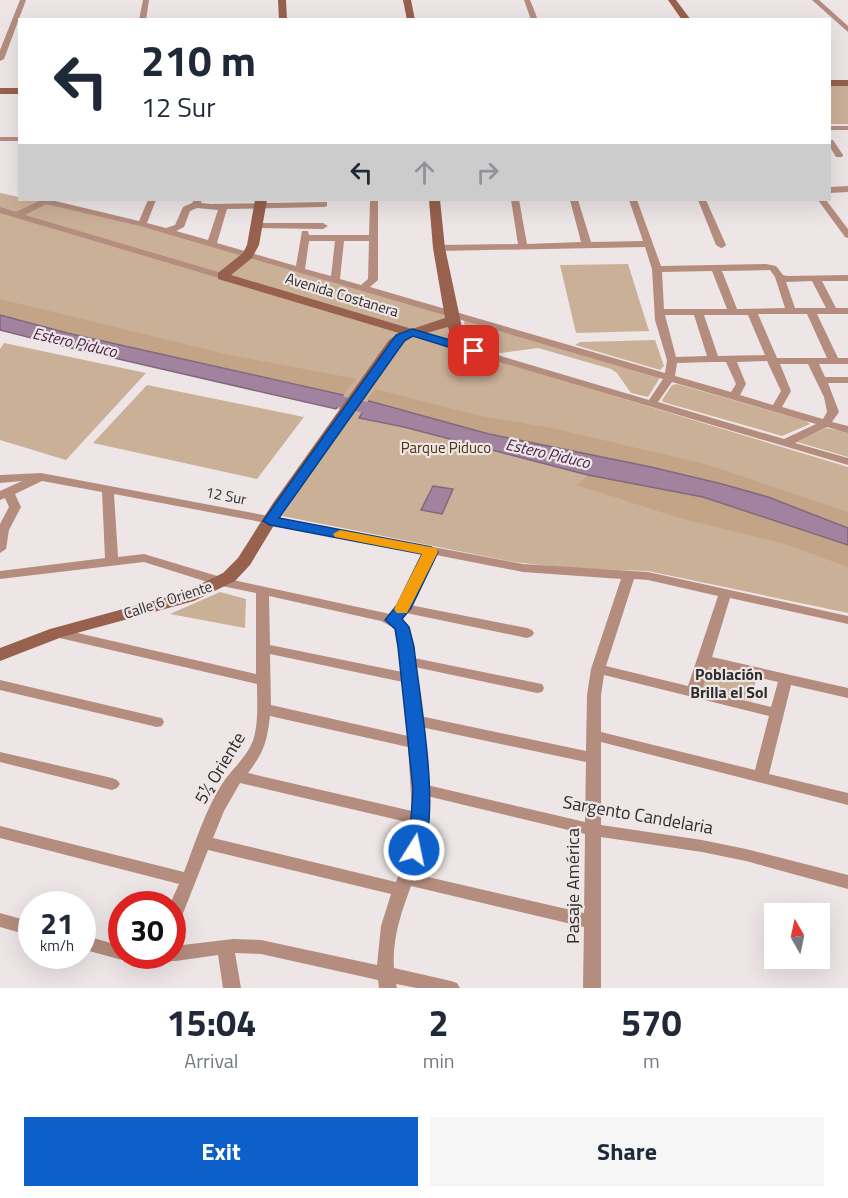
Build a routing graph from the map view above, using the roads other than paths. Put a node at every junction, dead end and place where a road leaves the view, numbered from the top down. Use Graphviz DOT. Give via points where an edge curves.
graph roads {
  1 [pos="23,0"];
  2 [pos="146,0"];
  3 [pos="282,0"];
  4 [pos="407,0"];
  5 [pos="527,0"];
  6 [pos="672,0"];
  7 [pos="815,0"];
  8 [pos="142,18"];
  9 [pos="283,18"];
  10 [pos="411,18"];
  11 [pos="534,18"];
  12 [pos="686,18"];
  13 [pos="835,28"];
  14 [pos="847,29"];
  15 [pos="0,35"];
  16 [pos="9,35"];
  17 [pos="18,35"];
  18 [pos="0,59"];
  19 [pos="831,83"];
  20 [pos="848,83"];
  21 [pos="0,90"];
  22 [pos="18,90"];
  23 [pos="831,128"];
  24 [pos="848,128"];
  25 [pos="0,139"];
  26 [pos="18,141"];
  27 [pos="831,143"];
  28 [pos="839,155"];
  29 [pos="848,189"];
  30 [pos="831,190"];
  31 [pos="43,201"];
  32 [pos="49,201"];
  33 [pos="152,201"];
  34 [pos="374,201"];
  35 [pos="435,201"];
  36 [pos="515,201"];
  37 [pos="574,201"];
  38 [pos="633,201"];
  39 [pos="702,201"];
  40 [pos="823,201"];
  41 [pos="197,202"];
  42 [pos="261,202"];
  43 [pos="324,202"];
  44 [pos="224,206"];
  45 [pos="0,210"];
  46 [pos="17,215"];
  47 [pos="142,224"];
  48 [pos="844,224"];
  49 [pos="257,226"];
  50 [pos="305,226"];
  51 [pos="323,226"];
  52 [pos="167,231"];
  53 [pos="848,235"];
  54 [pos="305,238"];
  55 [pos="323,238"];
  56 [pos="340,238"];
  57 [pos="372,238"];
  58 [pos="212,244"];
  59 [pos="648,244"];
  60 [pos="721,245"];
  61 [pos="587,246"];
  62 [pos="523,247"];
  63 [pos="439,248"];
  64 [pos="248,255"];
  65 [pos="716,268"];
  66 [pos="300,270"];
  67 [pos="657,270"];
  68 [pos="222,276"];
  69 [pos="780,277"];
  70 [pos="848,278"];
  71 [pos="816,279"];
  72 [pos="335,280"];
  73 [pos="363,288"];
  74 [pos="791,311"];
  75 [pos="810,311"];
  76 [pos="832,311"];
  77 [pos="848,311"];
  78 [pos="660,312"];
  79 [pos="698,312"];
  80 [pos="733,312"];
  81 [pos="752,312"];
  82 [pos="452,316"];
  83 [pos="412,333"];
  84 [pos="459,346"];
  85 [pos="730,359"];
  86 [pos="672,360"];
  87 [pos="714,360"];
  88 [pos="771,360"];
  89 [pos="812,361"];
  90 [pos="834,361"];
  91 [pos="848,361"];
  92 [pos="669,379"];
  93 [pos="821,380"];
  94 [pos="848,380"];
  95 [pos="734,397"];
  96 [pos="651,405"];
  97 [pos="776,409"];
  98 [pos="825,423"];
  99 [pos="848,430"];
  100 [pos="786,443"];
  101 [pos="848,462"];
  102 [pos="41,477"];
  103 [pos="0,479"];
  104 [pos="108,490"];
  105 [pos="4,495"];
  106 [pos="270,521"];
  107 [pos="0,549"];
  108 [pos="431,552"];
  109 [pos="112,561"];
  110 [pos="629,574"];
  111 [pos="0,575"];
  112 [pos="222,582"];
  113 [pos="262,591"];
  114 [pos="726,592"];
  115 [pos="403,608"];
  116 [pos="393,620"];
  117 [pos="848,620"];
  118 [pos="56,633"];
  119 [pos="527,633"];
  120 [pos="262,648"];
  121 [pos="4,649"];
  122 [pos="704,660"];
  123 [pos="408,661"];
  124 [pos="598,669"];
  125 [pos="408,678"];
  126 [pos="262,680"];
  127 [pos="785,680"];
  128 [pos="0,685"];
  129 [pos="537,688"];
  130 [pos="694,691"];
  131 [pos="848,693"];
  132 [pos="264,709"];
  133 [pos="776,713"];
  134 [pos="413,720"];
  135 [pos="158,722"];
  136 [pos="593,735"];
  137 [pos="415,743"];
  138 [pos="0,757"];
  139 [pos="593,758"];
  140 [pos="236,776"];
  141 [pos="760,777"];
  142 [pos="112,784"];
  143 [pos="421,789"];
  144 [pos="848,799"];
  145 [pos="420,819"];
  146 [pos="594,830"];
  147 [pos="0,832"];
  148 [pos="203,842"];
  149 [pos="848,878"];
  150 [pos="190,879"];
  151 [pos="848,882"];
  152 [pos="402,884"];
  153 [pos="185,891"];
  154 [pos="0,920"];
  155 [pos="593,922"];
  156 [pos="18,925"];
  157 [pos="225,947"];
  158 [pos="186,953"];
  159 [pos="387,980"];
  160 [pos="232,988"];
  161 [pos="451,988"];
  162 [pos="592,988"];
  1 -- 16 [label="street"];
  2 -- 8 [label="street"];
  3 -- 9 [label="main road"];
  4 -- 10 [label="main road"];
  5 -- 11 [label="street"];
  6 -- 12 [label="main road"];
  7 -- 14 [label="street"];
  13 -- 14 [label="street"];
  15 -- 16 [label="street"];
  16 -- 17 [label="street"];
  16 -- 18 [label="street"];
  19 -- 20 [label="main road"];
  21 -- 22 [label="main road"];
  23 -- 24 [label="street"];
  25 -- 26 [label="street"];
  27 -- 28 [label="street"];
  29 -- 30 [label="street"];
  31 -- 46 [label="street"];
  32 -- 47 [label="street"];
  33 -- 47 [label="street"];
  34 -- 57 [label="street"];
  35 -- 63 [label="main road"];
  36 -- 62 [label="street"];
  37 -- 61 [label="street"];
  38 -- 59 [label="street"];
  39 -- 60 [label="street"];
  40 -- 48 [label="street"];
  41 -- 44 [label="street"];
  41 -- 52 [label="street" via="186,209 179,226"];
  42 -- 43 [label="street"];
  42 -- 44 [label="street"];
  42 -- 49 [label="main road"];
  43 -- 51 [label="street"];
  44 -- 58 [label="street"];
  45 -- 46 [label="street, Avenida Costanera"];
  46 -- 68 [label="street, Avenida Costanera"];
  47 -- 52 [label="street"];
  48 -- 53 [label="street"];
  49 -- 50 [label="street"];
  49 -- 64 [label="main road"];
  50 -- 51 [label="street"];
  50 -- 54 [label="street"];
  51 -- 55 [label="street"];
  52 -- 58 [label="street"];
  54 -- 55 [label="street"];
  54 -- 66 [label="street"];
  55 -- 56 [label="street"];
  56 -- 57 [label="street"];
  56 -- 72 [label="street"];
  57 -- 73 [label="street" via="374,279"];
  58 -- 64 [label="street"];
  59 -- 61 [label="street"];
  59 -- 67 [label="street"];
  61 -- 62 [label="street"];
  62 -- 63 [label="street"];
  63 -- 82 [label="main road"];
  64 -- 66 [label="street"];
  64 -- 68 [label="main road"];
  65 -- 67 [label="street"];
  65 -- 69 [label="street" via="766,267 773,268"];
  65 -- 80 [label="street"];
  66 -- 72 [label="street"];
  67 -- 78 [label="street"];
  68 -- 83 [label="main road, Avenida Costanera"];
  69 -- 71 [label="street"];
  69 -- 74 [label="street"];
  70 -- 71 [label="street"];
  71 -- 76 [label="street"];
  72 -- 73 [label="street"];
  73 -- 82 [label="street"];
  74 -- 75 [label="street"];
  74 -- 81 [label="street"];
  75 -- 76 [label="street"];
  75 -- 90 [label="street"];
  76 -- 77 [label="street"];
  78 -- 79 [label="street"];
  78 -- 86 [label="street"];
  79 -- 80 [label="street"];
  79 -- 87 [label="street"];
  80 -- 81 [label="street"];
  81 -- 88 [label="street"];
  82 -- 83 [label="main road, Calle 6 Oriente" via="443,325"];
  82 -- 84 [label="main road"];
  82 -- 92 [label="street"];
  83 -- 84 [label="street, Avenida Costanera"];
  83 -- 106 [label="main road, Calle 6 Oriente" via="394,343"];
  84 -- 96 [label="street, Avenida Costanera"];
  85 -- 87 [label="street"];
  85 -- 88 [label="street"];
  85 -- 95 [label="street" via="741,384"];
  86 -- 87 [label="street"];
  86 -- 92 [label="street"];
  88 -- 89 [label="street"];
  88 -- 97 [label="street" via="786,391"];
  89 -- 90 [label="street"];
  89 -- 93 [label="street"];
  90 -- 91 [label="street"];
  92 -- 95 [label="street"];
  92 -- 96 [label="street"];
  93 -- 94 [label="street"];
  93 -- 98 [label="street" via="832,412"];
  95 -- 97 [label="street"];
  96 -- 100 [label="street, Avenida Costanera"];
  97 -- 98 [label="street"];
  98 -- 99 [label="street"];
  98 -- 100 [label="street"];
  100 -- 101 [label="street, Avenida Costanera"];
  102 -- 103 [label="street, 12 Sur"];
  102 -- 104 [label="street, 12 Sur"];
  102 -- 105 [label="street"];
  104 -- 106 [label="street, 12 Sur"];
  104 -- 109 [label="street"];
  105 -- 107 [label="street" via="15,507 3,530"];
  106 -- 108 [label="street, 12 Sur"];
  106 -- 112 [label="main road, Calle 6 Oriente" via="244,561"];
  108 -- 110 [label="street, 12 Sur" via="562,572"];
  108 -- 115 [label="street"];
  109 -- 111 [label="street"];
  109 -- 112 [label="street" via="144,558"];
  110 -- 114 [label="street, 12 Sur"];
  110 -- 124 [label="street, Pasaje América"];
  112 -- 113 [label="street"];
  112 -- 118 [label="main road, Calle 6 Oriente" via="188,597"];
  113 -- 116 [label="street"];
  113 -- 120 [label="street, 5½ Oriente"];
  114 -- 117 [label="street, 12 Sur"];
  114 -- 122 [label="street"];
  115 -- 116 [label="street"];
  115 -- 119 [label="street"];
  116 -- 123 [label="street" via="402,627"];
  118 -- 121 [label="main road, Calle 6 Oriente"];
  118 -- 126 [label="street"];
  120 -- 125 [label="street"];
  120 -- 126 [label="street, 5½ Oriente"];
  122 -- 127 [label="street"];
  122 -- 130 [label="street"];
  123 -- 125 [label="street"];
  123 -- 129 [label="street"];
  124 -- 130 [label="street"];
  124 -- 136 [label="street, Pasaje América"];
  125 -- 134 [label="street"];
  126 -- 132 [label="street, 5½ Oriente"];
  127 -- 131 [label="street"];
  127 -- 133 [label="street"];
  128 -- 135 [label="street"];
  130 -- 133 [label="street"];
  132 -- 137 [label="street"];
  132 -- 140 [label="street, 5½ Oriente" via="260,741"];
  133 -- 141 [label="street"];
  134 -- 137 [label="street"];
  134 -- 139 [label="street"];
  136 -- 139 [label="street, Pasaje América"];
  136 -- 141 [label="street"];
  137 -- 143 [label="street"];
  138 -- 142 [label="street"];
  139 -- 146 [label="street, Pasaje América"];
  140 -- 145 [label="street"];
  140 -- 148 [label="street, 5½ Oriente"];
  141 -- 144 [label="street"];
  143 -- 145 [label="street"];
  143 -- 146 [label="street, Sargento Candelaria"];
  145 -- 152 [label="street"];
  146 -- 151 [label="street, Sargento Candelaria" via="746,855"];
  146 -- 155 [label="street, Pasaje América"];
  147 -- 150 [label="street"];
  148 -- 150 [label="street, 5½ Oriente"];
  148 -- 152 [label="street"];
  149 -- 151 [label="street"];
  150 -- 153 [label="street, 5½ Oriente"];
  152 -- 155 [label="street"];
  152 -- 159 [label="street" via="387,930"];
  154 -- 156 [label="street"];
  155 -- 162 [label="street, Pasaje América"];
  157 -- 158 [label="street"];
  157 -- 159 [label="street" via="274,949"];
  157 -- 160 [label="street"];
  159 -- 161 [label="street"];
}
